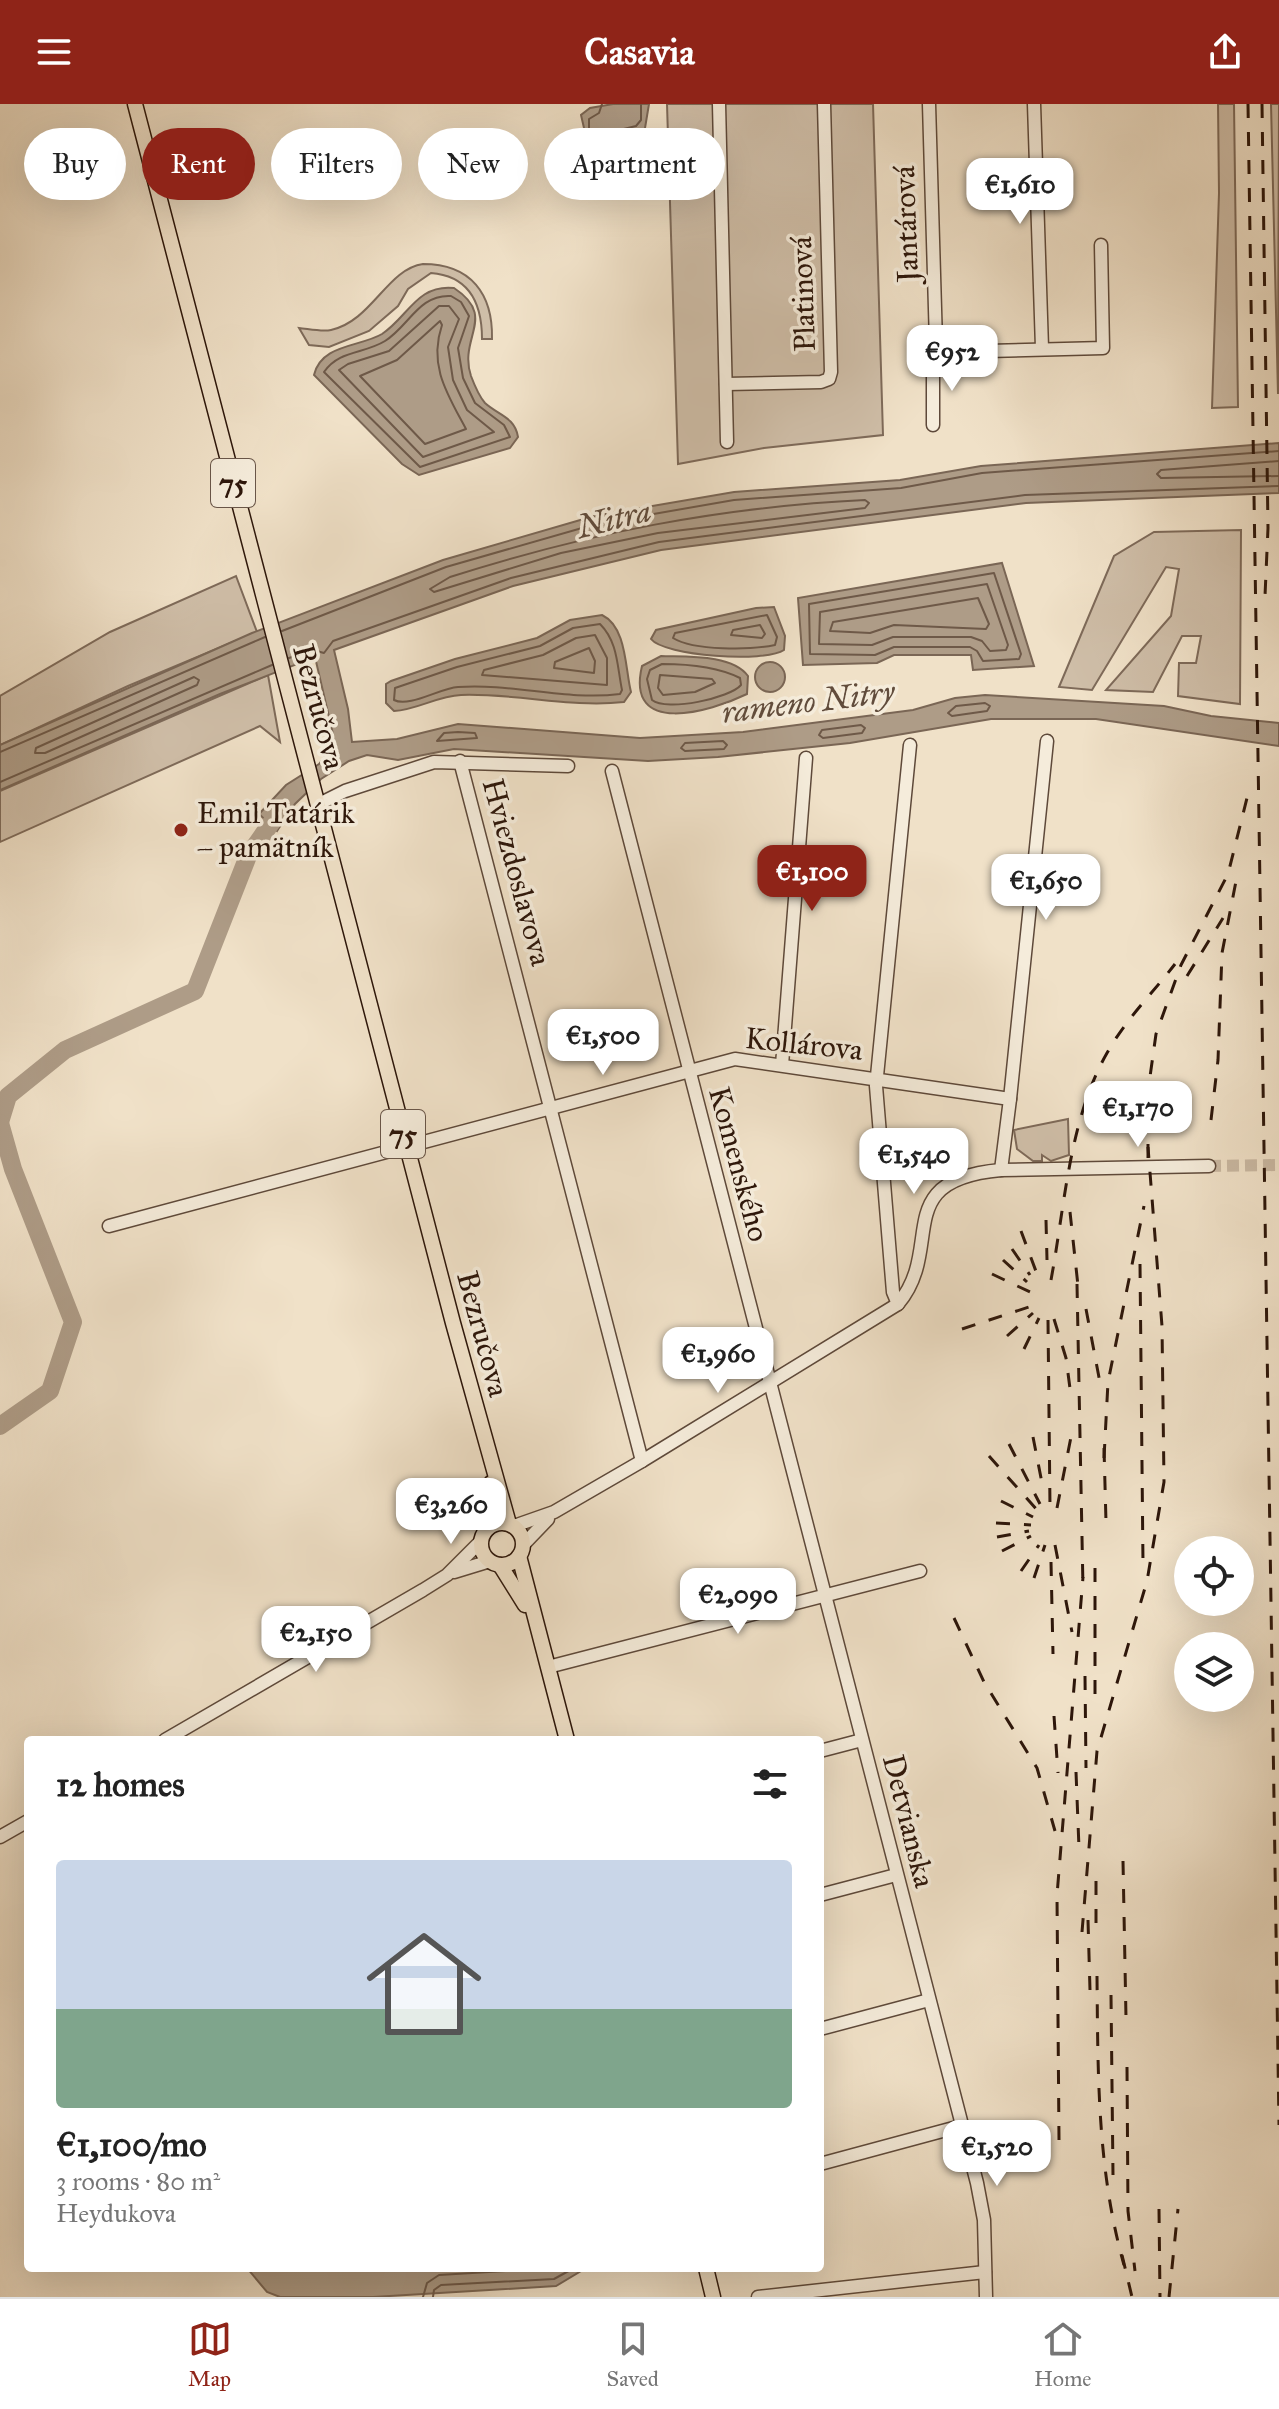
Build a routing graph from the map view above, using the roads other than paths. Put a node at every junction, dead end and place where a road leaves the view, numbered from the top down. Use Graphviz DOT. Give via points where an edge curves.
graph roads {
  1 [pos="135,104"];
  2 [pos="719,104"];
  3 [pos="824,104"];
  4 [pos="929,104"];
  5 [pos="1034,104"];
  6 [pos="1101,245"];
  7 [pos="939,346"];
  8 [pos="1042,348"];
  9 [pos="726,384"];
  10 [pos="933,425"];
  11 [pos="727,442"];
  12 [pos="1047,741"];
  13 [pos="910,745"];
  14 [pos="806,758"];
  15 [pos="460,761"];
  16 [pos="568,766"];
  17 [pos="612,771"];
  18 [pos="320,799"];
  19 [pos="782,1065"];
  20 [pos="689,1073"];
  21 [pos="877,1078"];
  22 [pos="1010,1099"];
  23 [pos="552,1109"];
  24 [pos="407,1147"];
  25 [pos="1209,1166"];
  26 [pos="1001,1170"];
  27 [pos="109,1226"];
  28 [pos="898,1304"];
  29 [pos="769,1385"];
  30 [pos="642,1461"];
  31 [pos="491,1462"];
  32 [pos="554,1512"];
  33 [pos="511,1525"];
  34 [pos="488,1528"];
  35 [pos="481,1541"];
  36 [pos="521,1550"];
  37 [pos="495,1563"];
  38 [pos="920,1571"];
  39 [pos="447,1575"];
  40 [pos="825,1595"];
  41 [pos="540,1639"];
  42 [pos="548,1667"];
  43 [pos="172,1736"];
  44 [pos="566,1736"];
  45 [pos="862,1740"];
  46 [pos="824,1750"];
  47 [pos="24,1823"];
  48 [pos="0,1837"];
  49 [pos="896,1875"];
  50 [pos="824,1894"];
  51 [pos="929,2000"];
  52 [pos="824,2028"];
  53 [pos="961,2126"];
  54 [pos="824,2163"];
  55 [pos="707,2272"];
  56 [pos="985,2272"];
  57 [pos="713,2297"];
  58 [pos="758,2297"];
  59 [pos="986,2297"];
  1 -- 18 [label="main road, Bezručova / 75" via="289,699"];
  2 -- 9 [label="street"];
  3 -- 9 [label="street, Platinová" via="829,379"];
  4 -- 7 [label="street, Jantárová"];
  5 -- 8 [label="street"];
  6 -- 8 [label="street" via="1103,348"];
  7 -- 8 [label="street" via="947,352"];
  7 -- 10 [label="street, Jantárová" via="933,358"];
  9 -- 11 [label="street"];
  12 -- 22 [label="street"];
  13 -- 21 [label="street"];
  14 -- 19 [label="street"];
  15 -- 16 [label="street"];
  15 -- 18 [label="street" via="411,767"];
  15 -- 23 [label="street, Hviezdoslavova"];
  17 -- 20 [label="street, Komenského"];
  18 -- 24 [label="main road, Bezručova / 75"];
  19 -- 20 [label="street, Kollárova" via="735,1059"];
  19 -- 21 [label="street, Kollárova"];
  20 -- 23 [label="street, Kollárova"];
  20 -- 29 [label="street, Komenského"];
  21 -- 22 [label="street, Kollárova"];
  21 -- 28 [label="street"];
  22 -- 26 [label="street"];
  23 -- 24 [label="street, Kollárova"];
  23 -- 30 [label="street, Hviezdoslavova"];
  24 -- 27 [label="street, Kollárova"];
  24 -- 31 [label="main road, Bezručova / 75"];
  25 -- 26 [label="street"];
  26 -- 28 [label="street" via="961,1176 933,1198 909,1288"];
  28 -- 29 [label="street"];
  29 -- 30 [label="street"];
  29 -- 40 [label="street, Detvianska"];
  30 -- 32 [label="street"];
  31 -- 33 [label="main road, Bezručova / 75"];
  31 -- 34 [label="main road, Bezručova / 75"];
  32 -- 33 [label="street"];
  32 -- 36 [label="street"];
  33 -- 34 [label="main road"];
  33 -- 36 [label="main road, Bezručova / 75" via="521,1534"];
  34 -- 35 [label="main road, Bezručova / 75"];
  35 -- 37 [label="main road, 75" via="483,1552"];
  35 -- 39 [label="street"];
  36 -- 37 [label="main road" via="511,1563"];
  36 -- 41 [label="main road, 75"];
  37 -- 39 [label="street"];
  37 -- 41 [label="main road, 75" via="514,1583"];
  38 -- 40 [label="street"];
  39 -- 43 [label="street"];
  40 -- 42 [label="street"];
  40 -- 45 [label="street, Detvianska"];
  41 -- 42 [label="main road, 75"];
  42 -- 44 [label="main road, 75"];
  45 -- 46 [label="street"];
  45 -- 49 [label="street, Detvianska"];
  47 -- 48 [label="street"];
  49 -- 50 [label="street"];
  49 -- 51 [label="street, Detvianska"];
  51 -- 52 [label="street"];
  51 -- 53 [label="street, Detvianska"];
  53 -- 54 [label="street"];
  53 -- 56 [label="street, Detvianska" via="981,2202"];
  55 -- 57 [label="main road"];
  56 -- 58 [label="street"];
  56 -- 59 [label="street, Detvianska"];
}
